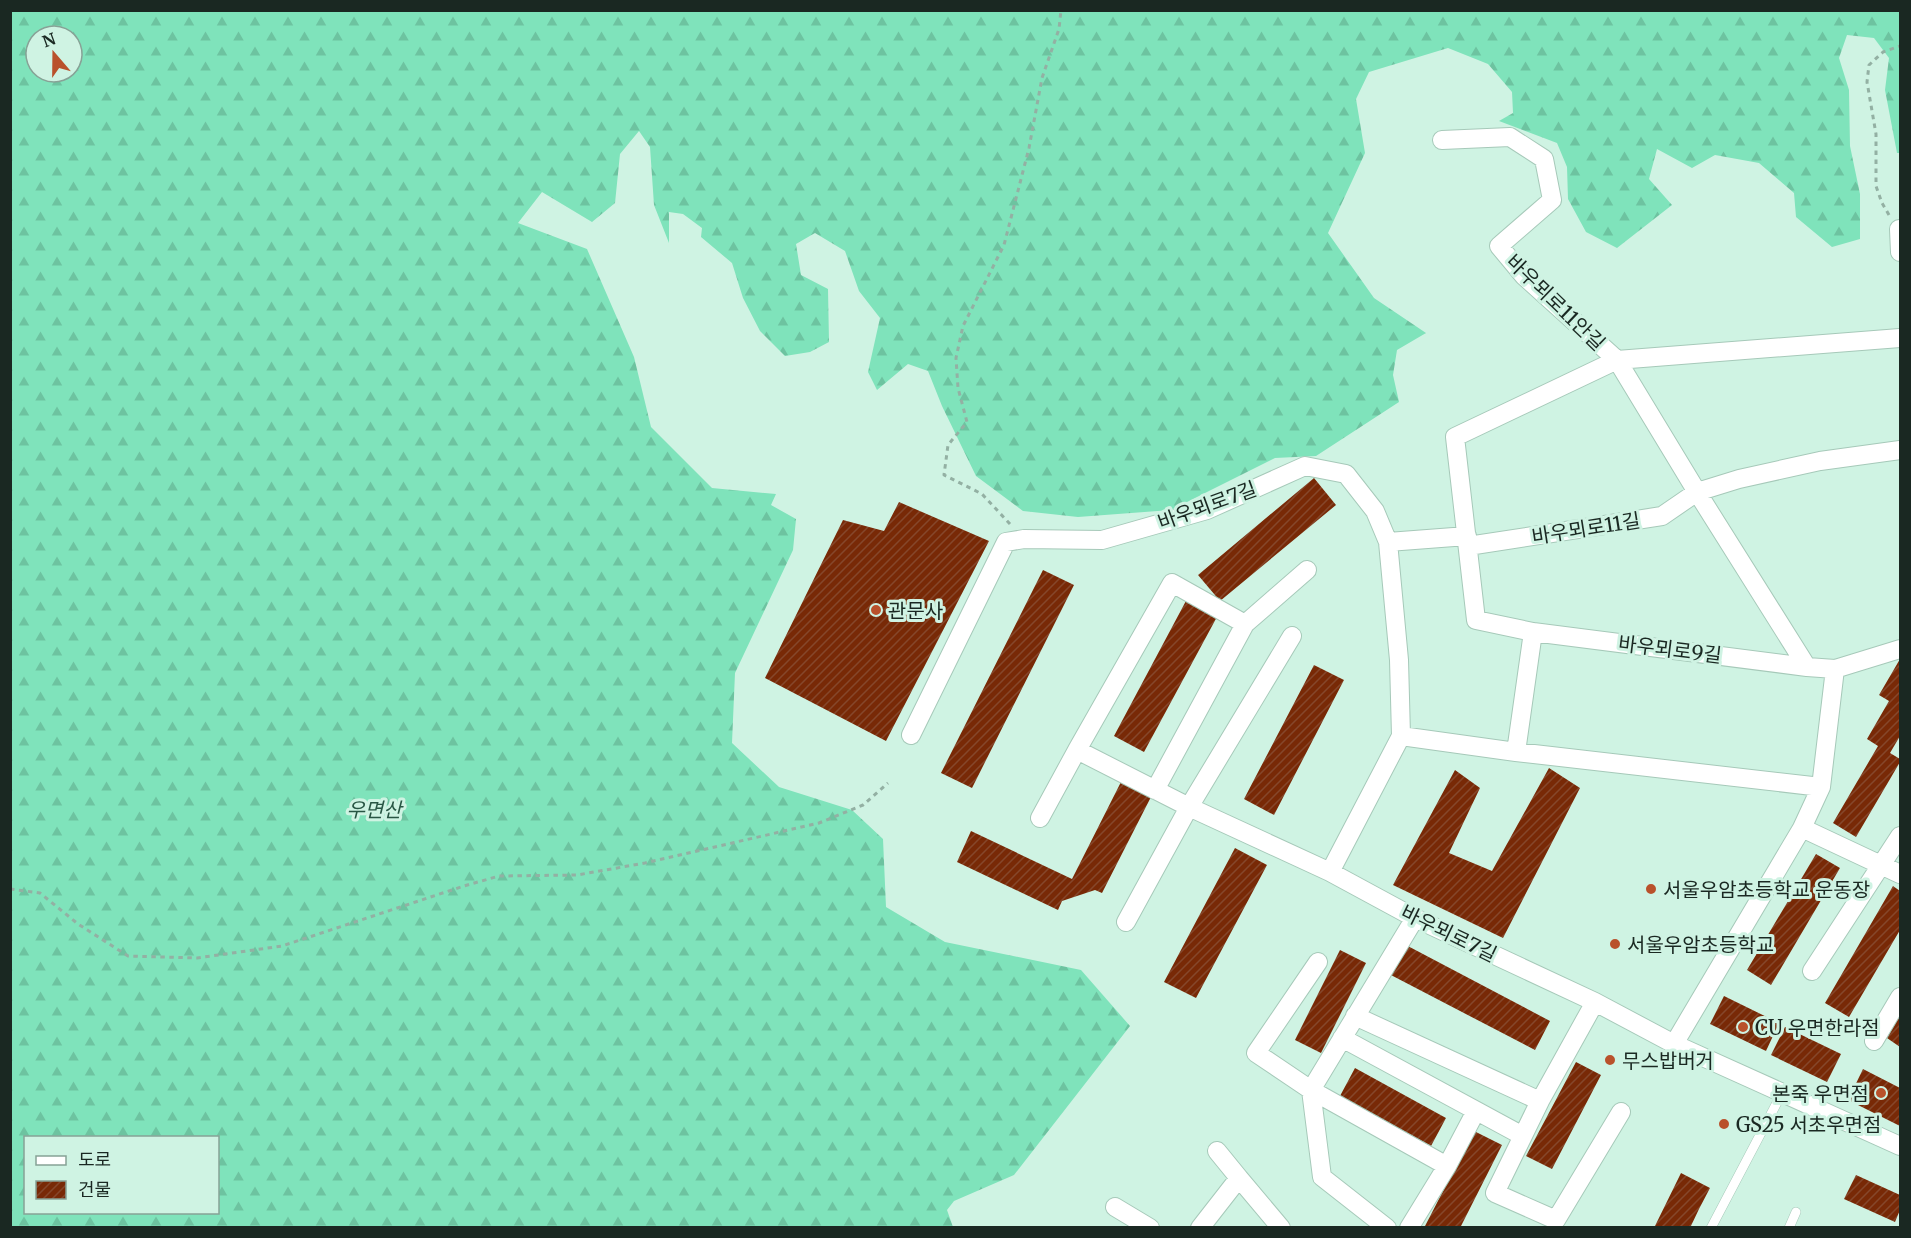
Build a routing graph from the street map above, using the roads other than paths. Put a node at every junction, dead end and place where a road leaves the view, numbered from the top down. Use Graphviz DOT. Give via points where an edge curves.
graph roads {
  1 [pos="1442,140"];
  2 [pos="1900,229"];
  3 [pos="1900,252"];
  4 [pos="1900,338"];
  5 [pos="1617,360"];
  6 [pos="1900,450"];
  7 [pos="1697,492"];
  8 [pos="1467,541"];
  9 [pos="1389,542"];
  10 [pos="1307,570"];
  11 [pos="1245,624"];
  12 [pos="1533,632"];
  13 [pos="1292,636"];
  14 [pos="1900,649"];
  15 [pos="1807,667"];
  16 [pos="1835,669"];
  17 [pos="911,735"];
  18 [pos="1401,736"];
  19 [pos="1077,750"];
  20 [pos="1516,752"];
  21 [pos="1821,787"];
  22 [pos="1155,790"];
  23 [pos="1189,807"];
  24 [pos="1040,819"];
  25 [pos="1802,828"];
  26 [pos="1900,836"];
  27 [pos="1883,864"];
  28 [pos="1330,872"];
  29 [pos="1900,874"];
  30 [pos="1415,918"];
  31 [pos="1126,922"];
  32 [pos="1318,962"];
  33 [pos="1812,971"];
  34 [pos="1900,997"];
  35 [pos="1595,1002"];
  36 [pos="1355,1016"];
  37 [pos="1342,1038"];
  38 [pos="1874,1041"];
  39 [pos="1674,1044"];
  40 [pos="1311,1090"];
  41 [pos="1782,1093"];
  42 [pos="1540,1101"];
  43 [pos="1476,1111"];
  44 [pos="1621,1112"];
  45 [pos="1523,1136"];
  46 [pos="1900,1146"];
  47 [pos="1217,1151"];
  48 [pos="1447,1166"];
  49 [pos="1239,1178"];
  50 [pos="1115,1207"];
  51 [pos="1796,1212"];
  52 [pos="1150,1227"];
  53 [pos="1200,1227"];
  54 [pos="1281,1227"];
  55 [pos="1387,1227"];
  56 [pos="1409,1227"];
  57 [pos="1711,1227"];
  58 [pos="1789,1227"];
  1 -- 5 [label="street, 바우뫼로11안길" via="1510,137 1544,159 1552,200 1499,246 1524,276"];
  2 -- 3 [label="street"];
  4 -- 5 [label="street, 바우뫼로11안길"];
  5 -- 7 [label="street"];
  5 -- 8 [label="street, 바우뫼로11안길" via="1455,437"];
  6 -- 7 [label="street, 바우뫼로11길" via="1820,461"];
  7 -- 8 [label="street, 바우뫼로11길" via="1662,516"];
  7 -- 15 [label="street"];
  8 -- 9 [label="street, 바우뫼로11길"];
  8 -- 12 [label="street, 바우뫼로9길" via="1476,620"];
  9 -- 17 [label="street, 바우뫼로7길" via="1374,511 1346,474 1305,466 1207,510 1102,540 1006,542"];
  9 -- 18 [label="street, 바우뫼로7길"];
  10 -- 11 [label="street"];
  11 -- 19 [label="street" via="1172,583"];
  11 -- 22 [label="street"];
  12 -- 15 [label="street, 바우뫼로9길"];
  12 -- 20 [label="street"];
  13 -- 23 [label="street"];
  14 -- 16 [label="street, 바우뫼로9길"];
  15 -- 16 [label="street, 바우뫼로9길"];
  16 -- 21 [label="street"];
  18 -- 20 [label="street"];
  18 -- 28 [label="street, 바우뫼로7길"];
  19 -- 22 [label="street"];
  19 -- 24 [label="street"];
  20 -- 21 [label="street"];
  21 -- 25 [label="street"];
  22 -- 23 [label="street"];
  23 -- 28 [label="street"];
  23 -- 31 [label="street"];
  25 -- 27 [label="street"];
  25 -- 39 [label="street"];
  26 -- 27 [label="street"];
  27 -- 29 [label="street"];
  27 -- 33 [label="street"];
  28 -- 30 [label="street, 바우뫼로7길"];
  30 -- 35 [label="street, 바우뫼로7길"];
  30 -- 36 [label="street"];
  32 -- 40 [label="street" via="1256,1053"];
  34 -- 38 [label="street"];
  35 -- 39 [label="street, 바우뫼로7길"];
  35 -- 42 [label="street"];
  36 -- 37 [label="street"];
  36 -- 42 [label="street"];
  37 -- 40 [label="street"];
  37 -- 43 [label="street"];
  39 -- 41 [label="street, 바우뫼로7길"];
  40 -- 48 [label="street"];
  40 -- 55 [label="street" via="1322,1177"];
  41 -- 46 [label="street, 바우뫼로7길"];
  41 -- 57 [label="lane"];
  42 -- 45 [label="street"];
  43 -- 45 [label="street"];
  43 -- 48 [label="street"];
  44 -- 45 [label="street" via="1556,1220 1495,1193"];
  47 -- 49 [label="street"];
  48 -- 56 [label="street"];
  49 -- 53 [label="street"];
  49 -- 54 [label="street"];
  50 -- 52 [label="street"];
  51 -- 58 [label="lane"];
}
